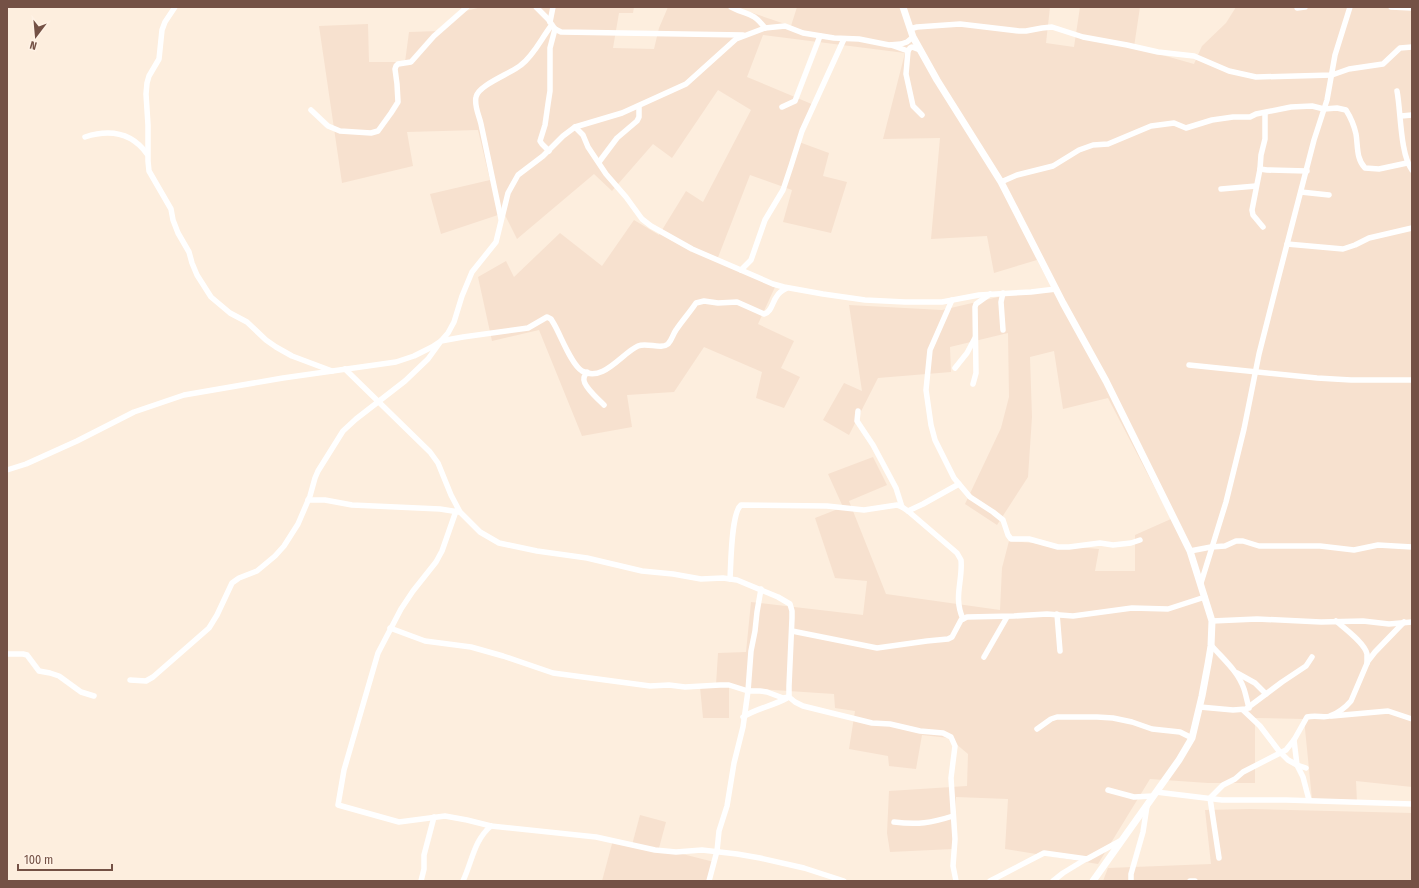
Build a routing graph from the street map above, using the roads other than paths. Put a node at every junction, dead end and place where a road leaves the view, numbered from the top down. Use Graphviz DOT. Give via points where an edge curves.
graph roads {
  1 [pos="175,7"];
  2 [pos="467,7"];
  3 [pos="536,7"];
  4 [pos="553,7"];
  5 [pos="731,7"];
  6 [pos="903,7"];
  7 [pos="1305,7"];
  8 [pos="1350,7"];
  9 [pos="1391,7"];
  10 [pos="1297,8"];
  11 [pos="1412,8"];
  12 [pos="552,26"];
  13 [pos="765,28"];
  14 [pos="910,29"];
  15 [pos="745,35"];
  16 [pos="820,36"];
  17 [pos="913,37"];
  18 [pos="844,39"];
  19 [pos="889,45"];
  20 [pos="1412,47"];
  21 [pos="920,50"];
  22 [pos="908,51"];
  23 [pos="1332,75"];
  24 [pos="1397,91"];
  25 [pos="639,106"];
  26 [pos="782,107"];
  27 [pos="1324,109"];
  28 [pos="311,110"];
  29 [pos="1265,113"];
  30 [pos="922,115"];
  31 [pos="1412,115"];
  32 [pos="1401,116"];
  33 [pos="575,127"];
  34 [pos="85,137"];
  35 [pos="548,151"];
  36 [pos="148,155"];
  37 [pos="598,162"];
  38 [pos="1407,163"];
  39 [pos="1260,169"];
  40 [pos="1412,170"];
  41 [pos="1307,171"];
  42 [pos="1001,182"];
  43 [pos="1256,186"];
  44 [pos="1221,189"];
  45 [pos="1301,192"];
  46 [pos="1329,194"];
  47 [pos="501,221"];
  48 [pos="1263,227"];
  49 [pos="1412,228"];
  50 [pos="1287,244"];
  51 [pos="741,270"];
  52 [pos="787,288"];
  53 [pos="1056,289"];
  54 [pos="1003,293"];
  55 [pos="990,294"];
  56 [pos="952,300"];
  57 [pos="1003,330"];
  58 [pos="975,338"];
  59 [pos="441,341"];
  60 [pos="1189,365"];
  61 [pos="955,368"];
  62 [pos="345,369"];
  63 [pos="333,371"];
  64 [pos="1257,371"];
  65 [pos="587,372"];
  66 [pos="1412,380"];
  67 [pos="973,384"];
  68 [pos="378,402"];
  69 [pos="604,405"];
  70 [pos="858,411"];
  71 [pos="7,470"];
  72 [pos="959,484"];
  73 [pos="308,500"];
  74 [pos="902,507"];
  75 [pos="458,512"];
  76 [pos="908,512"];
  77 [pos="1140,540"];
  78 [pos="1212,547"];
  79 [pos="1412,547"];
  80 [pos="1190,551"];
  81 [pos="730,579"];
  82 [pos="1200,583"];
  83 [pos="761,589"];
  84 [pos="1205,597"];
  85 [pos="1058,614"];
  86 [pos="1008,617"];
  87 [pos="963,619"];
  88 [pos="1212,621"];
  89 [pos="1336,621"];
  90 [pos="1404,622"];
  91 [pos="1412,622"];
  92 [pos="390,628"];
  93 [pos="792,631"];
  94 [pos="1211,645"];
  95 [pos="1060,651"];
  96 [pos="7,654"];
  97 [pos="984,657"];
  98 [pos="1312,657"];
  99 [pos="1366,666"];
  100 [pos="1236,673"];
  101 [pos="130,680"];
  102 [pos="748,691"];
  103 [pos="1266,694"];
  104 [pos="94,696"];
  105 [pos="789,697"];
  106 [pos="1347,706"];
  107 [pos="1200,707"];
  108 [pos="1246,709"];
  109 [pos="1330,716"];
  110 [pos="1340,716"];
  111 [pos="743,717"];
  112 [pos="1412,718"];
  113 [pos="1037,728"];
  114 [pos="1192,738"];
  115 [pos="1294,740"];
  116 [pos="1281,753"];
  117 [pos="1297,766"];
  118 [pos="1306,768"];
  119 [pos="1108,790"];
  120 [pos="1154,794"];
  121 [pos="1210,798"];
  122 [pos="1310,800"];
  123 [pos="1148,803"];
  124 [pos="1412,804"];
  125 [pos="953,816"];
  126 [pos="434,817"];
  127 [pos="894,822"];
  128 [pos="491,826"];
  129 [pos="1121,841"];
  130 [pos="717,852"];
  131 [pos="1219,858"];
  132 [pos="1087,859"];
  133 [pos="421,881"];
  134 [pos="464,881"];
  135 [pos="709,881"];
  136 [pos="844,881"];
  137 [pos="956,881"];
  138 [pos="990,881"];
  139 [pos="1053,881"];
  140 [pos="1093,881"];
  141 [pos="1131,881"];
  142 [pos="1190,881"];
  143 [pos="1195,881"];
  1 -- 36 [label="street" via="162,30 159,59 147,83"];
  2 -- 28 [label="street" via="434,36 411,62 396,66 398,102 378,131 340,131 328,126"];
  3 -- 12 [label="street"];
  4 -- 12 [label="street"];
  5 -- 13 [label="street" via="758,18"];
  6 -- 14 [label="street"];
  7 -- 10 [label="street"];
  8 -- 23 [label="street" via="1334,54"];
  9 -- 11 [label="street"];
  12 -- 15 [label="street" via="561,32"];
  12 -- 35 [label="street" via="548,104 540,141"];
  12 -- 47 [label="street" via="526,61 499,77 476,96"];
  13 -- 15 [label="street"];
  13 -- 16 [label="street" via="785,26"];
  14 -- 17 [label="street"];
  14 -- 23 [label="street" via="960,24 1019,31 1052,27 1083,37 1158,52 1194,56 1250,77"];
  15 -- 25 [label="street" via="736,39 686,84"];
  16 -- 18 [label="street"];
  16 -- 26 [label="street" via="795,101"];
  17 -- 19 [label="street" via="901,44"];
  17 -- 21 [label="street"];
  18 -- 19 [label="street"];
  18 -- 51 [label="street" via="802,131 783,190 765,220 751,260"];
  19 -- 22 [label="street"];
  20 -- 23 [label="street" via="1400,48 1383,64 1349,69"];
  21 -- 22 [label="street" via="912,47"];
  21 -- 42 [label="street"];
  22 -- 30 [label="street" via="906,74 913,106"];
  23 -- 27 [label="street"];
  24 -- 32 [label="street"];
  25 -- 33 [label="street"];
  25 -- 37 [label="street" via="637,121 617,138"];
  27 -- 29 [label="street" via="1312,106 1296,107"];
  27 -- 38 [label="street" via="1346,110 1353,122 1360,158 1365,168 1379,169"];
  27 -- 41 [label="street"];
  29 -- 39 [label="street" via="1265,139"];
  29 -- 42 [label="street" via="1250,117 1212,120 1186,128 1174,123 1151,126 1108,144 1093,145 1079,150 1053,166"];
  31 -- 32 [label="street"];
  32 -- 38 [label="street"];
  33 -- 35 [label="street"];
  33 -- 37 [label="street" via="583,135"];
  34 -- 36 [label="street" via="100,134 121,135 137,142"];
  35 -- 47 [label="street" via="518,175 508,193"];
  36 -- 63 [label="street" via="149,171 171,209 175,227 210,297 230,313 247,322 276,347 292,356"];
  37 -- 51 [label="street" via="642,219 651,226 692,249"];
  38 -- 40 [label="street"];
  39 -- 41 [label="street"];
  39 -- 43 [label="street"];
  41 -- 45 [label="street"];
  42 -- 53 [label="street"];
  43 -- 44 [label="street"];
  43 -- 48 [label="street" via="1252,212"];
  45 -- 46 [label="street"];
  45 -- 50 [label="street"];
  47 -- 59 [label="street" via="496,242 472,272 454,322"];
  49 -- 50 [label="street" via="1369,238 1343,249"];
  50 -- 64 [label="street" via="1261,345"];
  51 -- 52 [label="street"];
  52 -- 56 [label="street" via="865,300"];
  52 -- 65 [label="street" via="777,295 766,314 737,302 696,303 668,344 639,345 604,371"];
  53 -- 54 [label="street"];
  53 -- 80 [label="street" via="1106,381"];
  54 -- 55 [label="street"];
  54 -- 57 [label="street"];
  55 -- 56 [label="street"];
  55 -- 58 [label="street" via="976,304"];
  56 -- 72 [label="street" via="930,350 926,390 935,440 949,470"];
  58 -- 61 [label="street"];
  58 -- 67 [label="street" via="976,373"];
  59 -- 62 [label="street" via="414,356 396,362"];
  59 -- 65 [label="street" via="528,328 546,317 551,319 576,365"];
  59 -- 68 [label="street" via="428,359"];
  60 -- 64 [label="street"];
  62 -- 63 [label="street"];
  62 -- 68 [label="street"];
  63 -- 71 [label="street" via="184,395 134,412 77,441"];
  64 -- 66 [label="street" via="1330,379"];
  64 -- 78 [label="street" via="1226,502"];
  65 -- 69 [label="street" via="584,382"];
  68 -- 73 [label="street" via="343,431 318,471"];
  68 -- 75 [label="street" via="430,452 438,463"];
  70 -- 74 [label="street" via="857,421 896,488"];
  72 -- 76 [label="street"];
  72 -- 77 [label="street" via="970,497 1003,520 1011,539 1029,539 1058,547 1100,543 1112,545"];
  73 -- 75 [label="street"];
  73 -- 101 [label="street" via="298,524 275,556 262,567 232,583 217,615 205,633 153,677 146,681"];
  74 -- 76 [label="street"];
  74 -- 81 [label="street" via="897,505 864,510 827,506 741,505 736,512"];
  75 -- 81 [label="street" via="480,532 499,543 587,558 642,571 701,579"];
  75 -- 92 [label="street" via="436,562 412,591"];
  76 -- 87 [label="street" via="961,560 958,597"];
  78 -- 79 [label="street" via="1225,546 1236,541 1259,546 1320,546 1354,550 1378,545"];
  78 -- 80 [label="street"];
  78 -- 82 [label="street"];
  80 -- 82 [label="street"];
  81 -- 83 [label="street"];
  82 -- 84 [label="street"];
  83 -- 93 [label="street" via="790,604"];
  83 -- 102 [label="street" via="750,652"];
  84 -- 85 [label="street" via="1168,609 1132,608 1073,616"];
  84 -- 88 [label="street"];
  85 -- 86 [label="street"];
  85 -- 95 [label="street"];
  86 -- 87 [label="street" via="974,616"];
  86 -- 97 [label="street"];
  87 -- 93 [label="street" via="948,639 877,648"];
  88 -- 89 [label="street"];
  88 -- 94 [label="street"];
  89 -- 90 [label="street" via="1389,624"];
  89 -- 99 [label="street" via="1352,633 1367,652"];
  90 -- 91 [label="street"];
  90 -- 99 [label="street" via="1375,652"];
  92 -- 102 [label="street" via="425,641 471,647 553,673 650,686 686,687 720,684"];
  92 -- 126 [label="street" via="378,653 355,730 338,805 399,822"];
  93 -- 105 [label="street"];
  94 -- 100 [label="street"];
  94 -- 107 [label="street"];
  96 -- 104 [label="street" via="27,655 39,671 58,676 81,692"];
  98 -- 103 [label="street" via="1306,666"];
  99 -- 106 [label="street"];
  100 -- 103 [label="street" via="1255,683"];
  100 -- 108 [label="street" via="1244,689"];
  102 -- 105 [label="street"];
  102 -- 111 [label="street"];
  103 -- 108 [label="street"];
  105 -- 111 [label="street"];
  105 -- 125 [label="street" via="802,706 865,722 949,735 954,746 951,778"];
  106 -- 109 [label="street"];
  106 -- 110 [label="street"];
  107 -- 108 [label="street"];
  107 -- 114 [label="street"];
  108 -- 116 [label="street"];
  109 -- 110 [label="street"];
  109 -- 115 [label="street" via="1308,717"];
  110 -- 112 [label="street" via="1388,711"];
  111 -- 130 [label="street" via="728,806 719,831"];
  113 -- 114 [label="street" via="1057,717 1113,718 1152,729 1180,732"];
  114 -- 120 [label="street"];
  115 -- 116 [label="street"];
  115 -- 117 [label="street"];
  116 -- 117 [label="street"];
  116 -- 121 [label="street" via="1243,772 1223,785"];
  117 -- 118 [label="street"];
  117 -- 122 [label="street"];
  119 -- 120 [label="street" via="1134,797"];
  120 -- 121 [label="street"];
  120 -- 123 [label="street"];
  121 -- 122 [label="street"];
  121 -- 131 [label="street"];
  122 -- 124 [label="street"];
  123 -- 129 [label="street"];
  123 -- 141 [label="street"];
  125 -- 127 [label="street" via="934,822"];
  125 -- 137 [label="street" via="953,866"];
  126 -- 128 [label="street" via="455,817"];
  126 -- 133 [label="street" via="424,855"];
  128 -- 130 [label="street" via="596,837 655,850"];
  128 -- 134 [label="street" via="479,839"];
  129 -- 132 [label="street"];
  129 -- 140 [label="street"];
  130 -- 135 [label="street"];
  130 -- 136 [label="street" via="775,861"];
  132 -- 138 [label="street" via="1044,853"];
  132 -- 139 [label="street"];
  142 -- 143 [label="street"];
}
